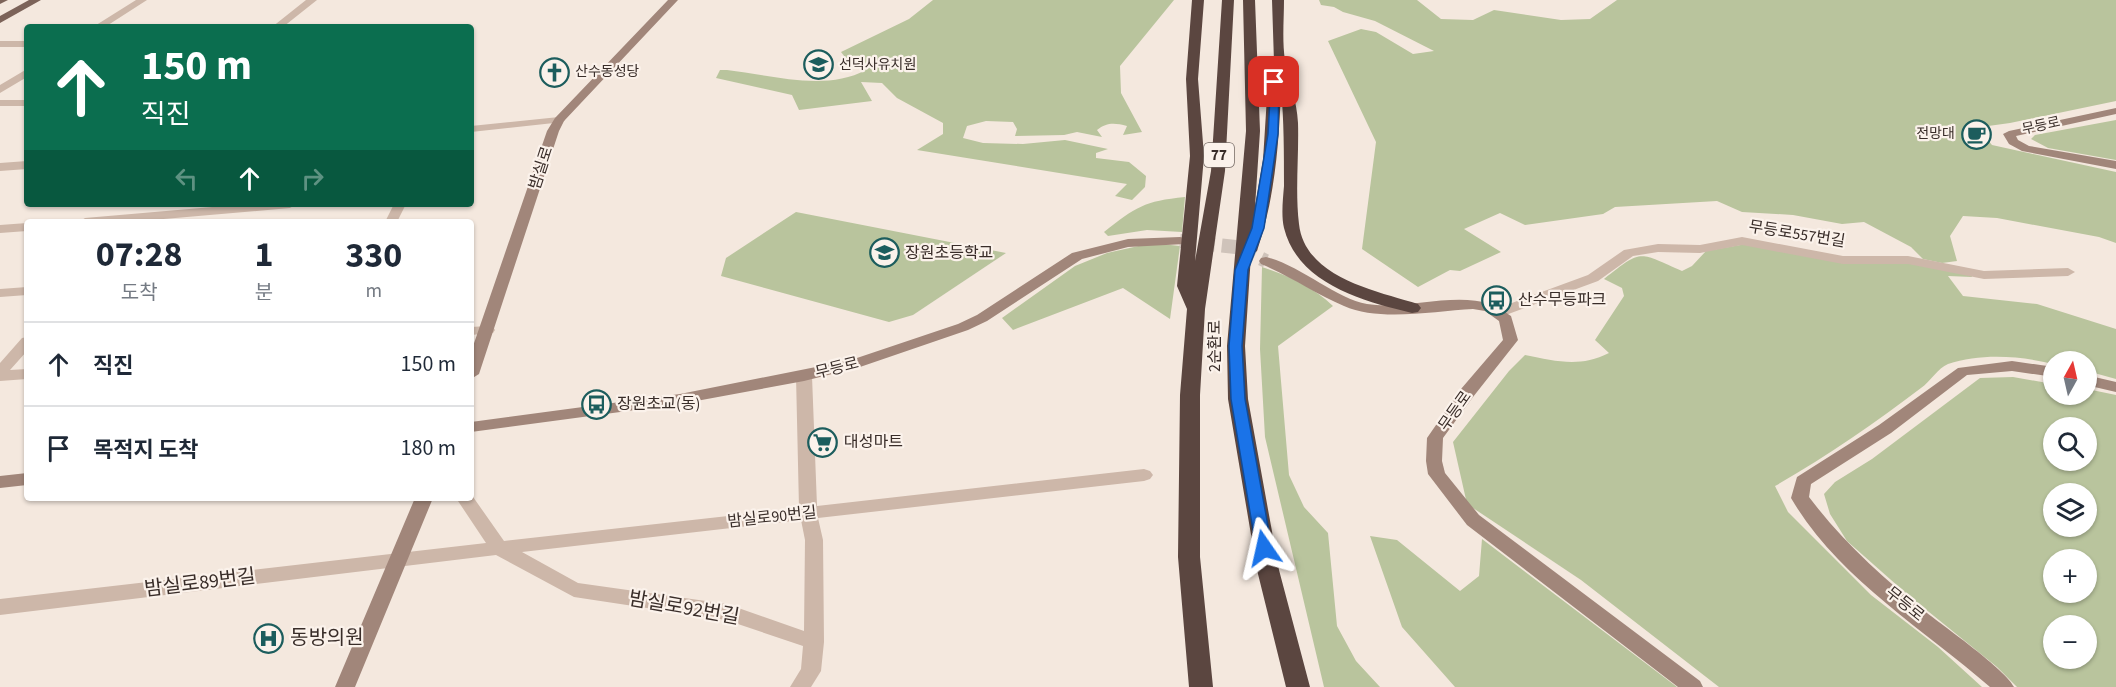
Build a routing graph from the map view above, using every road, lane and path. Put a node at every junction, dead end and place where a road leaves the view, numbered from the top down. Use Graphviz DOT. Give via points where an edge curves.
graph roads {
  1 [pos="36,0"];
  2 [pos="142,0"];
  3 [pos="312,0"];
  4 [pos="673,0"];
  5 [pos="1198,0"];
  6 [pos="1228,0"];
  7 [pos="1250,0"];
  8 [pos="1278,0"];
  9 [pos="0,20"];
  10 [pos="103,24"];
  11 [pos="281,24"];
  12 [pos="0,44"];
  13 [pos="24,44"];
  14 [pos="1279,59"];
  15 [pos="24,74"];
  16 [pos="0,90"];
  17 [pos="0,103"];
  18 [pos="24,103"];
  19 [pos="2116,111"];
  20 [pos="559,120"];
  21 [pos="474,129"];
  22 [pos="24,163"];
  23 [pos="2116,165"];
  24 [pos="0,167"];
  25 [pos="144,207"];
  26 [pos="261,207"];
  27 [pos="134,219"];
  28 [pos="143,219"];
  29 [pos="24,227"];
  30 [pos="0,229"];
  31 [pos="1180,240"];
  32 [pos="1266,261"];
  33 [pos="1242,270"];
  34 [pos="2068,272"];
  35 [pos="24,291"];
  36 [pos="0,293"];
  37 [pos="1412,308"];
  38 [pos="1196,309"];
  39 [pos="1498,313"];
  40 [pos="488,330"];
  41 [pos="474,331"];
  42 [pos="24,345"];
  43 [pos="474,366"];
  44 [pos="2043,370"];
  45 [pos="0,374"];
  46 [pos="24,374"];
  47 [pos="804,376"];
  48 [pos="2097,383"];
  49 [pos="2116,387"];
  50 [pos="474,427"];
  51 [pos="1144,476"];
  52 [pos="24,479"];
  53 [pos="0,482"];
  54 [pos="423,501"];
  55 [pos="467,501"];
  56 [pos="808,513"];
  57 [pos="499,548"];
  58 [pos="401,559"];
  59 [pos="0,607"];
  60 [pos="814,642"];
  61 [pos="345,687"];
  62 [pos="800,687"];
  63 [pos="1201,687"];
  64 [pos="1298,687"];
  65 [pos="1692,687"];
  66 [pos="2004,687"];
  1 -- 9 [label="main road"];
  2 -- 10 [label="street"];
  3 -- 11 [label="street"];
  4 -- 20 [label="main road, 밤실로"];
  5 -- 38 [label="highway" via="1192,79 1197,156 1185,286"];
  6 -- 38 [label="highway, 2순환로 / 77" via="1218,171"];
  7 -- 33 [label="highway, 2순환로 / 77" via="1253,131"];
  8 -- 14 [label="highway"];
  12 -- 13 [label="street"];
  14 -- 33 [label="highway" via="1275,65 1273,134 1258,228"];
  14 -- 37 [label="highway" via="1291,116 1291,226 1296,241 1313,265 1340,285"];
  15 -- 16 [label="street"];
  17 -- 18 [label="street"];
  19 -- 23 [label="main road, 무등로" via="2009,134 2026,148"];
  20 -- 21 [label="street"];
  20 -- 40 [label="main road, 밤실로"];
  22 -- 24 [label="street"];
  25 -- 27 [label="street"];
  26 -- 28 [label="street"];
  29 -- 30 [label="street"];
  31 -- 47 [label="main road, 무등로" via="1150,240 1077,256 963,327 881,356"];
  32 -- 37 [label="main road" via="1350,304 1386,310"];
  33 -- 64 [label="highway, 2순환로 / 77" via="1236,346 1238,399 1268,570"];
  34 -- 39 [label="street, 무등로557번길" via="1984,275 1908,260 1843,260 1743,241 1700,249 1658,248 1629,253 1593,278"];
  35 -- 36 [label="street"];
  37 -- 39 [label="main road" via="1473,305"];
  38 -- 63 [label="highway, 2순환로 / 77" via="1190,396 1189,557"];
  39 -- 65 [label="main road, 무등로" via="1509,325 1511,340 1436,438 1437,474 1473,520"];
  40 -- 41 [label="street"];
  40 -- 43 [label="main road, 밤실로"];
  42 -- 45 [label="street"];
  44 -- 66 [label="main road, 무등로" via="2012,366 1963,371 1885,429 1803,481 1800,498 1815,522 1852,560"];
  45 -- 46 [label="street"];
  47 -- 50 [label="main road, 무등로" via="680,399"];
  47 -- 56 [label="street"];
  48 -- 49 [label="main road"];
  51 -- 56 [label="street, 밤실로90번길"];
  52 -- 53 [label="main road"];
  54 -- 58 [label="main road"];
  55 -- 57 [label="street, 밤실로92번길"];
  56 -- 57 [label="street, 밤실로90번길"];
  56 -- 60 [label="street" via="814,540"];
  57 -- 58 [label="street, 밤실로90번길"];
  57 -- 60 [label="street, 밤실로92번길" via="574,591 728,612"];
  58 -- 59 [label="street, 밤실로89번길"];
  58 -- 61 [label="main road"];
  60 -- 62 [label="street" via="810,671"];
}
